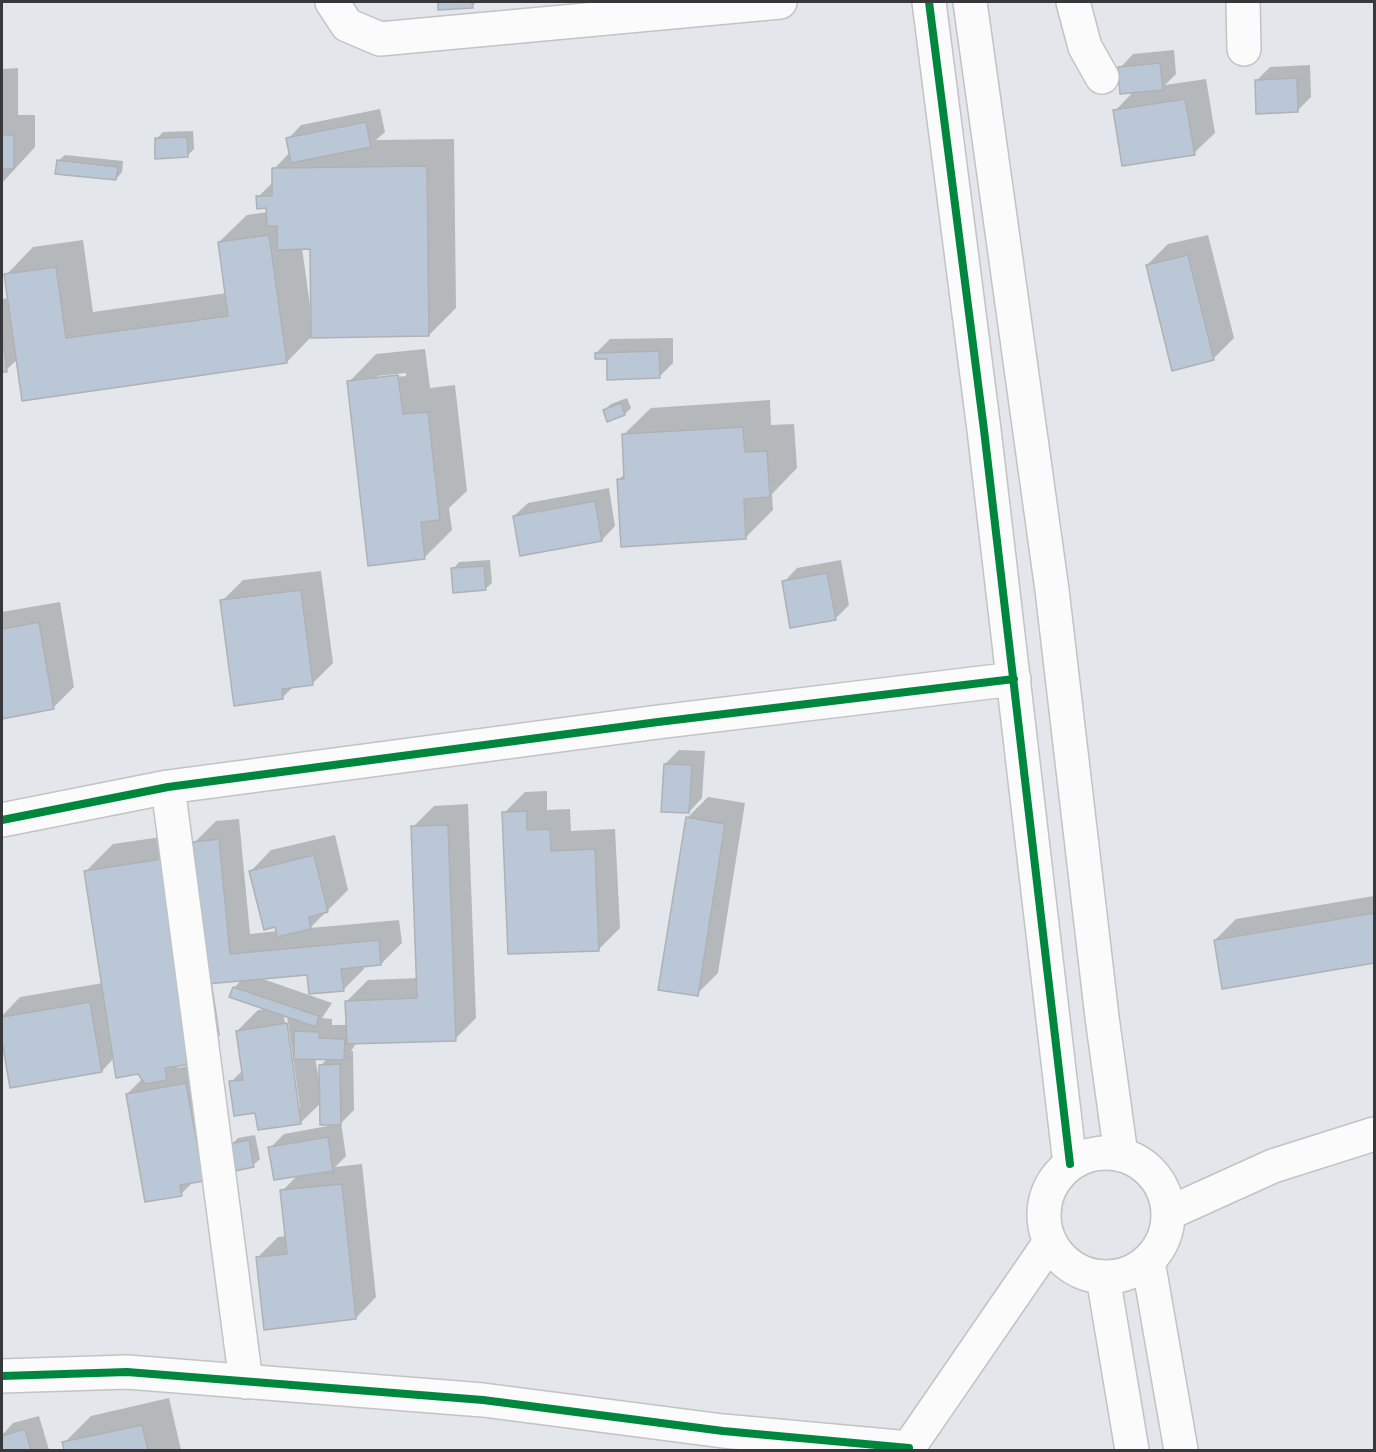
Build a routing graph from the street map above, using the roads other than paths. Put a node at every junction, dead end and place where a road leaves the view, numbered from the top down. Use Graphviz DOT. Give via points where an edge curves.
graph roads {
  1 [pos="332,2"];
  2 [pos="780,2"];
  3 [pos="929,2"];
  4 [pos="970,2"];
  5 [pos="1073,2"];
  6 [pos="1243,2"];
  7 [pos="1244,49"];
  8 [pos="1102,77"];
  9 [pos="1014,680"];
  10 [pos="168,788"];
  11 [pos="2,820"];
  12 [pos="1374,1134"];
  13 [pos="1121,1155"];
  14 [pos="1070,1164"];
  15 [pos="1169,1213"];
  16 [pos="1050,1242"];
  17 [pos="1148,1261"];
  18 [pos="1103,1277"];
  19 [pos="2,1376"];
  20 [pos="246,1382"];
  21 [pos="908,1449"];
  22 [pos="1132,1450"];
  23 [pos="1181,1450"];
  1 -- 2 [label="street" via="347,25 380,39"];
  3 -- 9 [label="street"];
  4 -- 13 [label="street" via="1052,590"];
  5 -- 8 [label="street" via="1084,47"];
  6 -- 7 [label="street"];
  9 -- 10 [label="street" via="658,722"];
  9 -- 14 [label="street"];
  10 -- 11 [label="street"];
  10 -- 20 [label="street"];
  12 -- 15 [label="street" via="1273,1166"];
  13 -- 14 [label="street" via="1103,1153"];
  13 -- 15 [label="street" via="1145,1166 1162,1187"];
  14 -- 16 [label="street" via="1054,1179 1045,1199 1043,1221"];
  15 -- 17 [label="street" via="1164,1239"];
  16 -- 18 [label="street" via="1063,1260 1082,1272"];
  16 -- 21 [label="street"];
  17 -- 18 [label="street" via="1128,1274"];
  17 -- 23 [label="street"];
  18 -- 22 [label="street"];
  19 -- 20 [label="street" via="127,1372"];
  20 -- 21 [label="street" via="483,1400 723,1431"];
}
